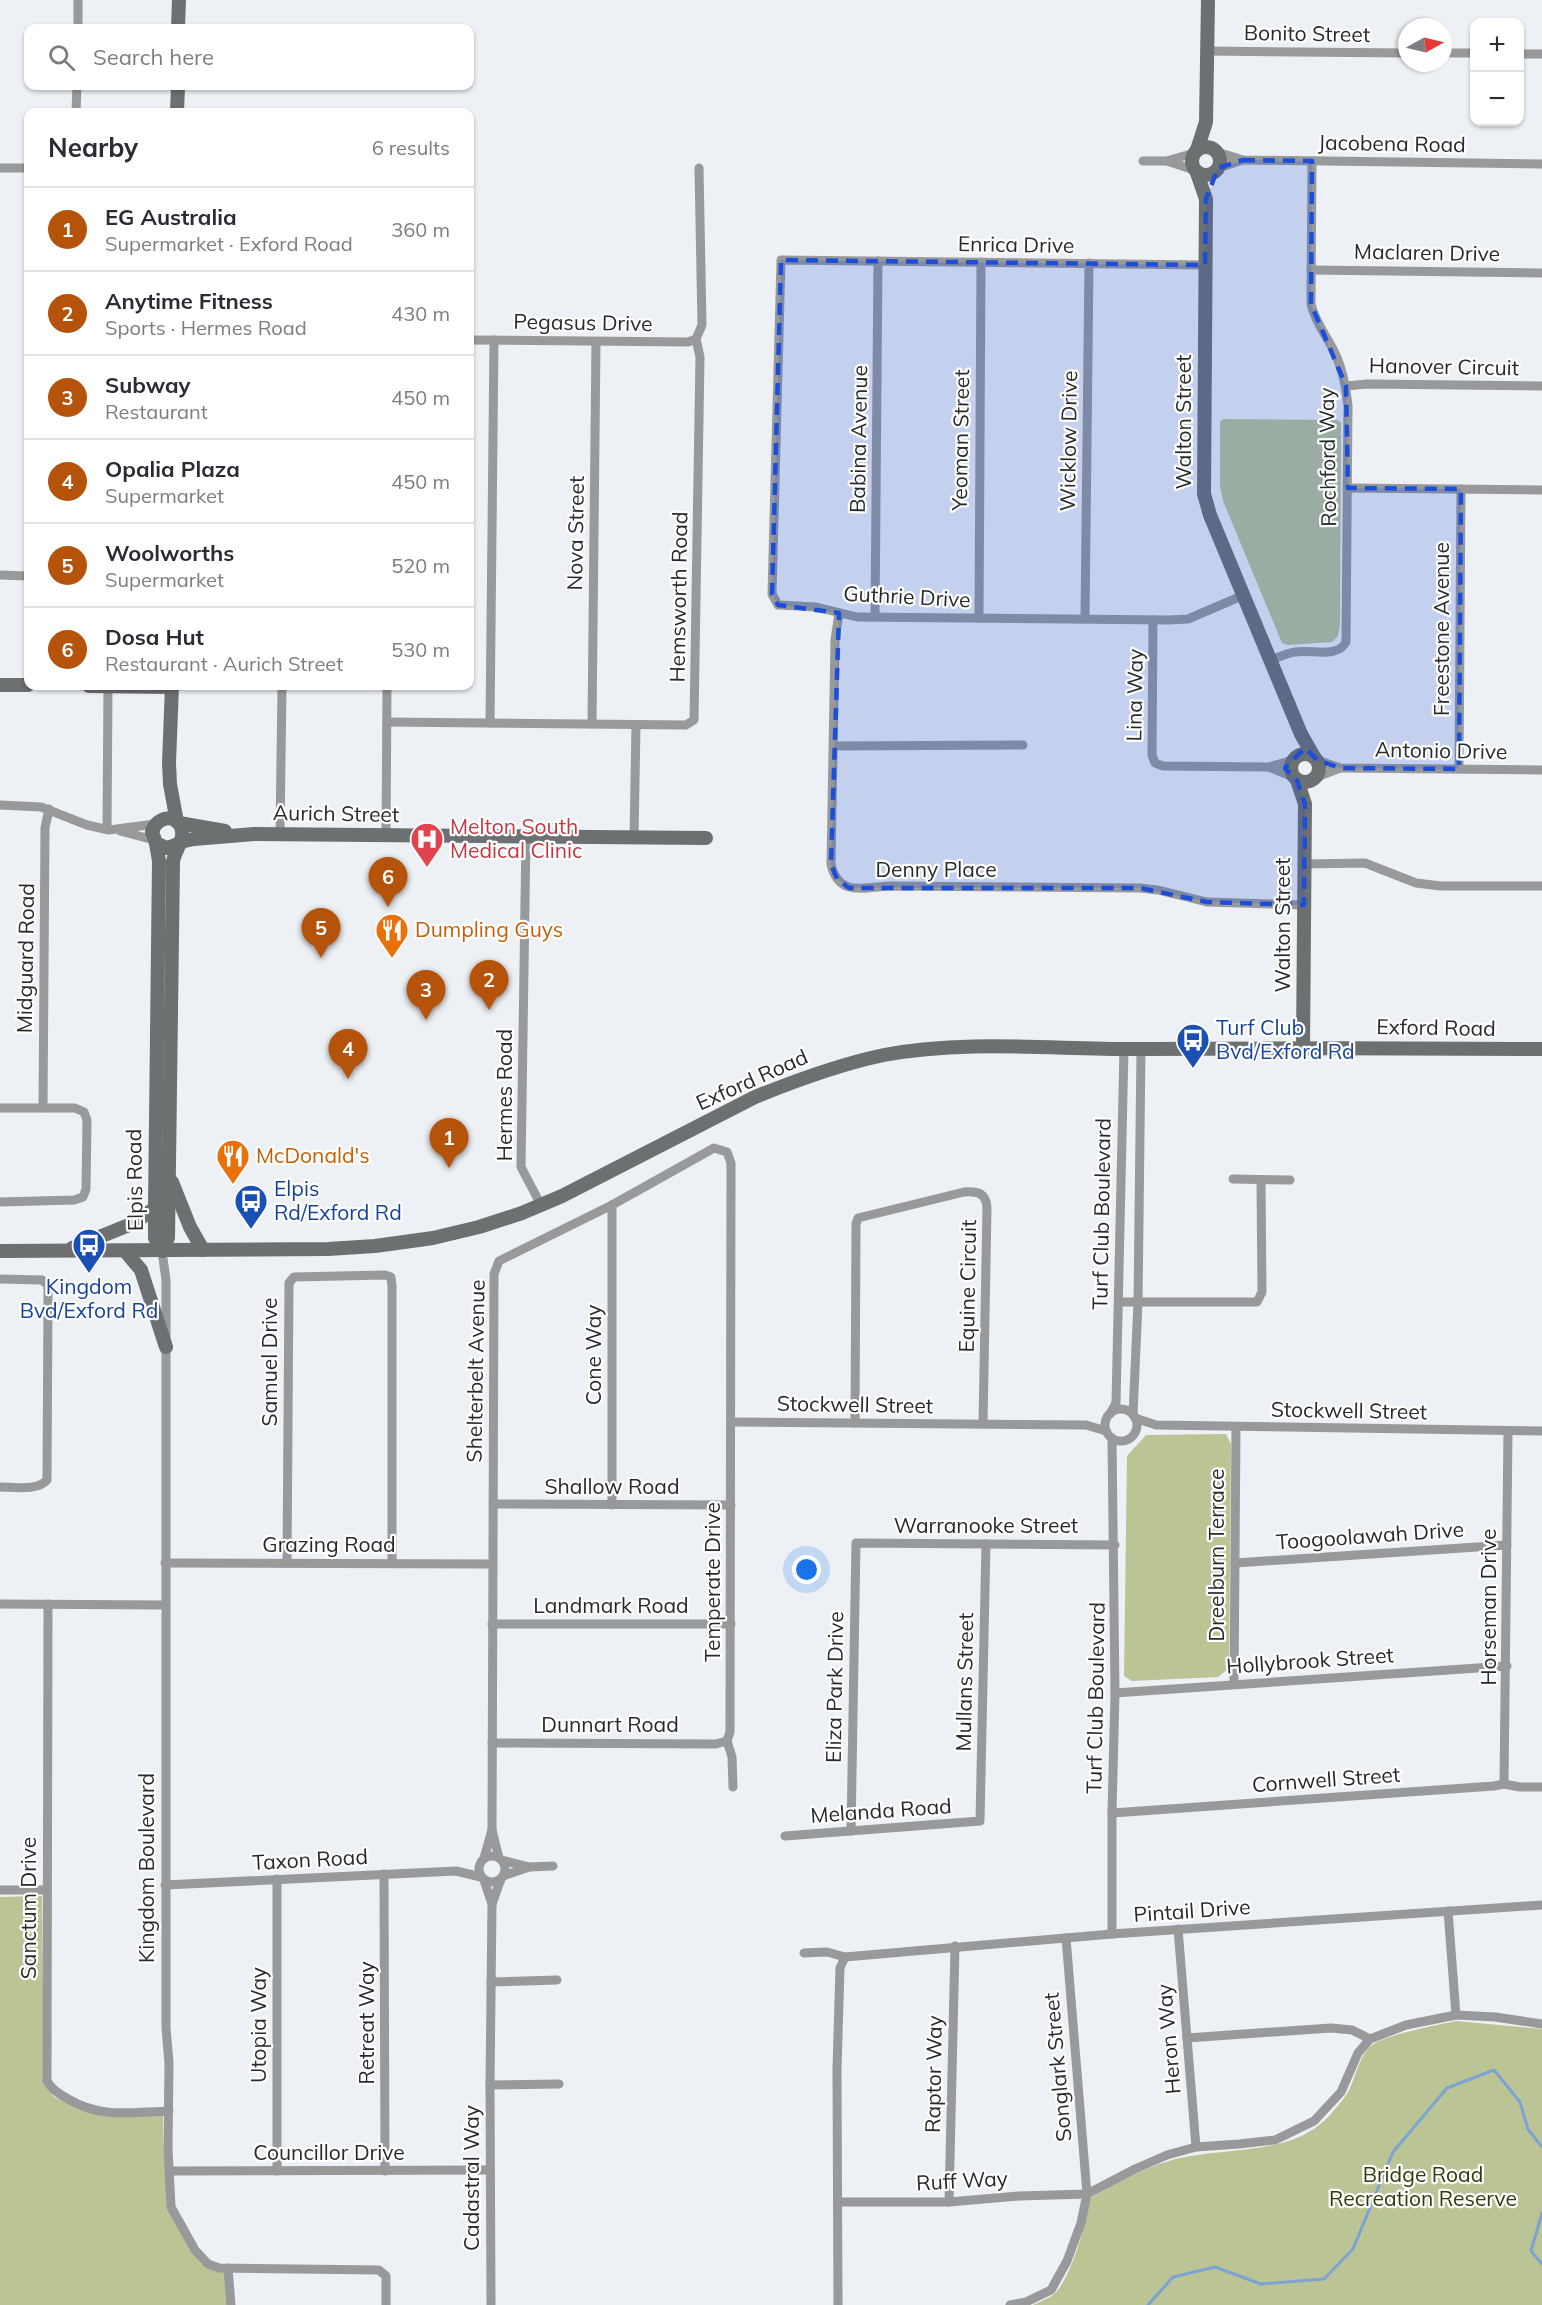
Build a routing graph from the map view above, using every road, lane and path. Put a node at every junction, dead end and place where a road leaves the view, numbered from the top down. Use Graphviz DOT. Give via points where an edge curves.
graph roads {
  1 [pos="78,0"];
  2 [pos="179,0"];
  3 [pos="1208,0"];
  4 [pos="78,24"];
  5 [pos="178,24"];
  6 [pos="1208,51"];
  7 [pos="1398,53"];
  8 [pos="1452,53"];
  9 [pos="1470,54"];
  10 [pos="1524,54"];
  11 [pos="1542,54"];
  12 [pos="77,90"];
  13 [pos="178,90"];
  14 [pos="76,108"];
  15 [pos="177,108"];
  16 [pos="1206,122"];
  17 [pos="1215,150"];
  18 [pos="1196,151"];
  19 [pos="1243,160"];
  20 [pos="1143,161"];
  21 [pos="1167,161"];
  22 [pos="1312,161"];
  23 [pos="1542,164"];
  24 [pos="0,168"];
  25 [pos="24,168"];
  26 [pos="699,168"];
  27 [pos="1217,170"];
  28 [pos="1196,171"];
  29 [pos="1206,199"];
  30 [pos="826,261"];
  31 [pos="878,261"];
  32 [pos="981,262"];
  33 [pos="1089,263"];
  34 [pos="1205,265"];
  35 [pos="1311,270"];
  36 [pos="1542,273"];
  37 [pos="696,339"];
  38 [pos="474,340"];
  39 [pos="494,340"];
  40 [pos="596,342"];
  41 [pos="1347,386"];
  42 [pos="1542,386"];
  43 [pos="1348,488"];
  44 [pos="1461,489"];
  45 [pos="1542,490"];
  46 [pos="0,575"];
  47 [pos="24,576"];
  48 [pos="1244,595"];
  49 [pos="839,613"];
  50 [pos="875,617"];
  51 [pos="979,618"];
  52 [pos="1085,620"];
  53 [pos="1154,620"];
  54 [pos="1271,660"];
  55 [pos="0,685"];
  56 [pos="24,685"];
  57 [pos="108,690"];
  58 [pos="172,690"];
  59 [pos="282,690"];
  60 [pos="387,690"];
  61 [pos="387,722"];
  62 [pos="489,723"];
  63 [pos="592,724"];
  64 [pos="636,724"];
  65 [pos="1301,734"];
  66 [pos="1023,745"];
  67 [pos="834,746"];
  68 [pos="1295,758"];
  69 [pos="1315,758"];
  70 [pos="1269,767"];
  71 [pos="1340,768"];
  72 [pos="1459,769"];
  73 [pos="1542,770"];
  74 [pos="1295,778"];
  75 [pos="1315,778"];
  76 [pos="170,784"];
  77 [pos="1305,804"];
  78 [pos="0,805"];
  79 [pos="49,809"];
  80 [pos="178,822"];
  81 [pos="156,823"];
  82 [pos="107,830"];
  83 [pos="118,830"];
  84 [pos="254,834"];
  85 [pos="280,834"];
  86 [pos="386,836"];
  87 [pos="526,837"];
  88 [pos="634,838"];
  89 [pos="706,838"];
  90 [pos="155,842"];
  91 [pos="179,843"];
  92 [pos="1304,864"];
  93 [pos="1542,886"];
  94 [pos="1304,905"];
  95 [pos="1303,1047"];
  96 [pos="1124,1049"];
  97 [pos="1542,1049"];
  98 [pos="1141,1050"];
  99 [pos="0,1108"];
  100 [pos="43,1108"];
  101 [pos="169,1171"];
  102 [pos="1233,1179"];
  103 [pos="1261,1180"];
  104 [pos="1290,1180"];
  105 [pos="0,1202"];
  106 [pos="541,1205"];
  107 [pos="612,1205"];
  108 [pos="155,1208"];
  109 [pos="203,1250"];
  110 [pos="0,1251"];
  111 [pos="64,1251"];
  112 [pos="125,1251"];
  113 [pos="162,1251"];
  114 [pos="0,1279"];
  115 [pos="1119,1302"];
  116 [pos="1138,1302"];
  117 [pos="166,1347"];
  118 [pos="1108,1415"];
  119 [pos="1134,1417"];
  120 [pos="731,1422"];
  121 [pos="855,1423"];
  122 [pos="983,1424"];
  123 [pos="1086,1425"];
  124 [pos="1156,1425"];
  125 [pos="1236,1427"];
  126 [pos="1508,1431"];
  127 [pos="1542,1431"];
  128 [pos="1110,1435"];
  129 [pos="1130,1437"];
  130 [pos="1114,1462"];
  131 [pos="0,1486"];
  132 [pos="493,1504"];
  133 [pos="612,1505"];
  134 [pos="731,1505"];
  135 [pos="856,1543"];
  136 [pos="986,1544"];
  137 [pos="1115,1545"];
  138 [pos="1507,1545"];
  139 [pos="165,1563"];
  140 [pos="287,1563"];
  141 [pos="392,1563"];
  142 [pos="492,1563"];
  143 [pos="1235,1563"];
  144 [pos="0,1604"];
  145 [pos="48,1604"];
  146 [pos="165,1605"];
  147 [pos="492,1624"];
  148 [pos="731,1624"];
  149 [pos="1506,1666"];
  150 [pos="1234,1684"];
  151 [pos="1115,1693"];
  152 [pos="727,1741"];
  153 [pos="492,1743"];
  154 [pos="1504,1784"];
  155 [pos="733,1787"];
  156 [pos="1542,1787"];
  157 [pos="1112,1813"];
  158 [pos="980,1821"];
  159 [pos="492,1830"];
  160 [pos="851,1831"];
  161 [pos="784,1836"];
  162 [pos="501,1859"];
  163 [pos="482,1860"];
  164 [pos="553,1866"];
  165 [pos="529,1868"];
  166 [pos="456,1871"];
  167 [pos="384,1874"];
  168 [pos="502,1877"];
  169 [pos="482,1879"];
  170 [pos="277,1880"];
  171 [pos="165,1885"];
  172 [pos="0,1890"];
  173 [pos="47,1890"];
  174 [pos="492,1904"];
  175 [pos="1542,1905"];
  176 [pos="1448,1911"];
  177 [pos="1178,1929"];
  178 [pos="1112,1934"];
  179 [pos="1066,1938"];
  180 [pos="955,1946"];
  181 [pos="804,1953"];
  182 [pos="845,1957"];
  183 [pos="557,1980"];
  184 [pos="491,1982"];
  185 [pos="1456,2015"];
  186 [pos="1542,2024"];
  187 [pos="1187,2038"];
  188 [pos="1370,2039"];
  189 [pos="559,2084"];
  190 [pos="490,2085"];
  191 [pos="169,2111"];
  192 [pos="1196,2147"];
  193 [pos="489,2170"];
  194 [pos="169,2171"];
  195 [pos="277,2171"];
  196 [pos="385,2171"];
  197 [pos="1087,2194"];
  198 [pos="839,2202"];
  199 [pos="949,2202"];
  200 [pos="228,2268"];
  201 [pos="231,2305"];
  202 [pos="386,2305"];
  203 [pos="491,2305"];
  204 [pos="838,2305"];
  205 [pos="1011,2305"];
  1 -- 4 [label="street"];
  2 -- 5 [label="street"];
  3 -- 6 [label="street"];
  6 -- 7 [label="street, Bonito Street"];
  6 -- 16 [label="street"];
  8 -- 9 [label="street"];
  10 -- 11 [label="street"];
  12 -- 14 [label="street"];
  13 -- 15 [label="street"];
  16 -- 17 [label="street"];
  16 -- 18 [label="street"];
  17 -- 18 [label="street" via="1206,147"];
  17 -- 19 [label="street, Jacobena Road"];
  17 -- 27 [label="street" via="1220,160"];
  18 -- 21 [label="street"];
  18 -- 28 [label="street" via="1192,161"];
  19 -- 22 [label="street, Jacobena Road"];
  19 -- 27 [label="street, Jacobena Road"];
  20 -- 21 [label="street"];
  21 -- 28 [label="street"];
  22 -- 23 [label="street, Jacobena Road"];
  22 -- 35 [label="street, Rochford Way"];
  24 -- 25 [label="street"];
  26 -- 37 [label="street, Hemsworth Road" via="702,326"];
  27 -- 28 [label="street" via="1209,175"];
  27 -- 29 [label="street, Walton Street"];
  28 -- 29 [label="street, Walton Street"];
  29 -- 34 [label="street, Walton Street"];
  30 -- 31 [label="street, Enrica Drive"];
  30 -- 49 [label="street, Guthrie Drive" via="781,260 772,594 778,605"];
  31 -- 32 [label="street, Enrica Drive"];
  31 -- 50 [label="street, Babina Avenue"];
  32 -- 33 [label="street, Enrica Drive"];
  32 -- 51 [label="street, Yeoman Street"];
  33 -- 34 [label="street, Enrica Drive"];
  33 -- 52 [label="street, Wicklow Drive"];
  34 -- 48 [label="street, Walton Street" via="1204,494"];
  35 -- 36 [label="street, Maclaren Drive"];
  35 -- 41 [label="street, Rochford Way" via="1313,313 1336,355"];
  37 -- 40 [label="street, Pegasus Drive"];
  37 -- 64 [label="street, Hemsworth Road" via="700,357 695,714 694,720 686,725"];
  38 -- 39 [label="street, Pegasus Drive"];
  39 -- 40 [label="street, Pegasus Drive"];
  39 -- 62 [label="street"];
  40 -- 63 [label="street, Nova Street"];
  41 -- 42 [label="street, Hanover Circuit"];
  41 -- 43 [label="street, Rochford Way"];
  43 -- 44 [label="street"];
  43 -- 54 [label="street, Rochford Way" via="1346,642 1336,652 1297,651"];
  44 -- 45 [label="street"];
  44 -- 72 [label="street, Freestone Avenue"];
  46 -- 47 [label="street"];
  48 -- 53 [label="street, Guthrie Drive" via="1188,618"];
  48 -- 54 [label="street, Walton Street"];
  49 -- 50 [label="street, Guthrie Drive"];
  49 -- 67 [label="street, Denny Place"];
  50 -- 51 [label="street, Guthrie Drive"];
  51 -- 52 [label="street, Guthrie Drive"];
  52 -- 53 [label="street, Guthrie Drive"];
  53 -- 70 [label="street, Lina Way" via="1155,764"];
  54 -- 65 [label="street, Walton Street"];
  55 -- 56 [label="street"];
  57 -- 82 [label="street"];
  58 -- 76 [label="street"];
  59 -- 85 [label="street"];
  60 -- 61 [label="street"];
  61 -- 62 [label="street, Hemsworth Road"];
  61 -- 86 [label="street"];
  62 -- 63 [label="street, Hemsworth Road"];
  63 -- 64 [label="street, Hemsworth Road"];
  64 -- 88 [label="street"];
  65 -- 68 [label="street"];
  65 -- 69 [label="street, Walton Street"];
  66 -- 67 [label="street"];
  67 -- 94 [label="street, Denny Place" via="831,864 837,879 849,888 1140,888 1207,902"];
  68 -- 69 [label="street" via="1305,754"];
  68 -- 70 [label="street, Lina Way"];
  68 -- 74 [label="street" via="1291,768"];
  69 -- 71 [label="street, Antonio Drive"];
  69 -- 75 [label="street" via="1320,768"];
  70 -- 74 [label="street, Lina Way"];
  71 -- 72 [label="street, Antonio Drive"];
  71 -- 75 [label="street, Antonio Drive"];
  72 -- 73 [label="street, Antonio Drive"];
  74 -- 75 [label="street" via="1305,783"];
  74 -- 77 [label="street, Walton Street"];
  75 -- 77 [label="street, Walton Street"];
  76 -- 80 [label="street"];
  76 -- 81 [label="street"];
  77 -- 92 [label="street, Walton Street"];
  78 -- 79 [label="street"];
  79 -- 82 [label="street"];
  79 -- 100 [label="street, Midguard Road" via="45,828"];
  80 -- 81 [label="street" via="170,818"];
  80 -- 84 [label="street, Aurich Street"];
  80 -- 91 [label="street" via="182,832"];
  81 -- 83 [label="street"];
  81 -- 90 [label="street" via="152,832"];
  82 -- 83 [label="street"];
  83 -- 90 [label="street"];
  84 -- 85 [label="street, Aurich Street"];
  84 -- 91 [label="street, Aurich Street"];
  85 -- 86 [label="street, Aurich Street"];
  86 -- 87 [label="street, Aurich Street"];
  87 -- 88 [label="street, Aurich Street"];
  87 -- 106 [label="street, Hermes Road" via="521,1167"];
  88 -- 89 [label="street, Aurich Street"];
  90 -- 91 [label="street" via="167,848"];
  90 -- 108 [label="street, Elpis Road" via="159,861"];
  91 -- 101 [label="street, Elpis Road" via="173,862"];
  92 -- 93 [label="street" via="1365,864 1416,882 1442,886"];
  92 -- 94 [label="street, Walton Street"];
  94 -- 95 [label="street, Walton Street"];
  95 -- 97 [label="street, Exford Road"];
  95 -- 98 [label="street, Exford Road"];
  96 -- 98 [label="street, Exford Road"];
  96 -- 106 [label="street, Exford Road" via="969,1047 906,1052 853,1062 755,1097"];
  96 -- 115 [label="street, Turf Club Boulevard"];
  98 -- 116 [label="street, Turf Club Boulevard"];
  99 -- 100 [label="street"];
  100 -- 105 [label="street" via="75,1108 86,1115 85,1195 79,1200"];
  101 -- 109 [label="street" via="183,1214"];
  101 -- 113 [label="street, Elpis Road" via="168,1238"];
  102 -- 103 [label="street"];
  103 -- 104 [label="street"];
  103 -- 116 [label="street" via="1262,1292 1257,1302"];
  106 -- 109 [label="street, Exford Road" via="479,1227 375,1246"];
  107 -- 120 [label="street, Shelterbelt Avenue" via="714,1148 727,1152 731,1163"];
  107 -- 132 [label="street, Shelterbelt Avenue" via="499,1261 494,1274"];
  107 -- 133 [label="street, Cone Way"];
  108 -- 111 [label="street" via="134,1222"];
  108 -- 113 [label="street, Elpis Road" via="155,1238"];
  109 -- 113 [label="street, Exford Road"];
  110 -- 111 [label="street, Exford Road"];
  111 -- 112 [label="street, Exford Road"];
  112 -- 113 [label="street, Exford Road"];
  112 -- 117 [label="street" via="141,1270"];
  113 -- 117 [label="street, Kingdom Boulevard"];
  114 -- 131 [label="street" via="37,1278 48,1285 48,1462 47,1480 40,1486"];
  115 -- 116 [label="street"];
  115 -- 118 [label="street, Turf Club Boulevard" via="1116,1403"];
  116 -- 119 [label="street, Turf Club Boulevard"];
  117 -- 139 [label="street, Kingdom Boulevard"];
  118 -- 119 [label="street" via="1119,1409"];
  118 -- 123 [label="street, Stockwell Street"];
  118 -- 128 [label="street"];
  119 -- 124 [label="street, Stockwell Street"];
  119 -- 129 [label="street" via="1136,1427"];
  120 -- 121 [label="street, Stockwell Street"];
  120 -- 134 [label="street, Temperate Drive"];
  121 -- 122 [label="street, Stockwell Street"];
  121 -- 122 [label="street, Equine Circuit" via="858,1218 975,1191 982,1194 987,1208"];
  122 -- 123 [label="street, Stockwell Street"];
  123 -- 128 [label="street, Stockwell Street"];
  124 -- 125 [label="street, Stockwell Street"];
  124 -- 129 [label="street, Stockwell Street"];
  125 -- 126 [label="street, Stockwell Street"];
  125 -- 143 [label="street, Dreelburn Terrace"];
  126 -- 127 [label="street, Stockwell Street"];
  126 -- 138 [label="street, Horseman Drive"];
  128 -- 129 [label="street"];
  128 -- 130 [label="street, Turf Club Boulevard"];
  129 -- 130 [label="street, Turf Club Boulevard"];
  130 -- 137 [label="street, Turf Club Boulevard"];
  132 -- 133 [label="street, Shallow Road"];
  132 -- 142 [label="street, Shelterbelt Avenue"];
  133 -- 134 [label="street, Shallow Road"];
  134 -- 148 [label="street, Temperate Drive"];
  135 -- 136 [label="street, Warranooke Street"];
  135 -- 160 [label="street, Eliza Park Drive"];
  136 -- 137 [label="street, Warranooke Street"];
  136 -- 158 [label="street, Mullans Street"];
  137 -- 151 [label="street, Turf Club Boulevard"];
  138 -- 143 [label="street, Toogoolawah Drive"];
  138 -- 149 [label="street, Horseman Drive"];
  139 -- 140 [label="street, Grazing Road"];
  139 -- 146 [label="street, Kingdom Boulevard"];
  140 -- 141 [label="street, Grazing Road"];
  140 -- 141 [label="street, Samuel Drive" via="289,1283 294,1277 385,1275 391,1277"];
  141 -- 142 [label="street, Grazing Road"];
  142 -- 147 [label="street, Shelterbelt Avenue"];
  143 -- 150 [label="street, Dreelburn Terrace"];
  144 -- 145 [label="street"];
  145 -- 146 [label="street"];
  145 -- 173 [label="street, Sanctum Drive"];
  146 -- 171 [label="street, Kingdom Boulevard"];
  147 -- 148 [label="street, Landmark Road"];
  147 -- 153 [label="street, Shelterbelt Avenue"];
  148 -- 152 [label="street, Temperate Drive"];
  149 -- 150 [label="street, Hollybrook Street"];
  149 -- 154 [label="street, Horseman Drive"];
  150 -- 151 [label="street, Hollybrook Street"];
  151 -- 157 [label="street, Turf Club Boulevard"];
  152 -- 153 [label="street, Dunnart Road"];
  152 -- 155 [label="street, Temperate Drive"];
  153 -- 159 [label="street, Shelterbelt Avenue"];
  154 -- 156 [label="street, Cornwell Street"];
  154 -- 157 [label="street, Cornwell Street"];
  157 -- 178 [label="street, Turf Club Boulevard"];
  158 -- 160 [label="street, Melanda Road"];
  159 -- 162 [label="street, Shelterbelt Avenue"];
  159 -- 163 [label="street, Shelterbelt Avenue"];
  160 -- 161 [label="street, Melanda Road"];
  162 -- 163 [label="street" via="492,1856"];
  162 -- 165 [label="street"];
  162 -- 168 [label="street" via="505,1866"];
  163 -- 166 [label="street"];
  163 -- 169 [label="street" via="478,1869"];
  164 -- 165 [label="street"];
  165 -- 168 [label="street"];
  166 -- 167 [label="street, Taxon Road"];
  166 -- 169 [label="street"];
  167 -- 170 [label="street, Taxon Road"];
  167 -- 196 [label="street, Retreat Way"];
  168 -- 169 [label="street" via="491,1883"];
  168 -- 174 [label="street"];
  169 -- 174 [label="street"];
  170 -- 171 [label="street, Taxon Road"];
  170 -- 195 [label="street, Utopia Way"];
  171 -- 191 [label="street, Kingdom Boulevard"];
  172 -- 173 [label="street"];
  173 -- 191 [label="street, Sanctum Drive" via="48,2081 54,2091 100,2113"];
  174 -- 184 [label="street"];
  175 -- 176 [label="street, Pintail Drive"];
  176 -- 177 [label="street, Pintail Drive"];
  176 -- 185 [label="street"];
  177 -- 178 [label="street, Pintail Drive"];
  177 -- 187 [label="street, Heron Way"];
  178 -- 179 [label="street, Pintail Drive"];
  179 -- 180 [label="street, Pintail Drive"];
  179 -- 197 [label="street, Songlark Street"];
  180 -- 182 [label="street, Pintail Drive"];
  180 -- 199 [label="street, Raptor Way"];
  181 -- 182 [label="street, Pintail Drive" via="827,1952"];
  182 -- 198 [label="street" via="840,1968 837,2057"];
  183 -- 184 [label="street"];
  184 -- 190 [label="street"];
  185 -- 186 [label="street"];
  185 -- 188 [label="street" via="1406,2025"];
  187 -- 188 [label="street" via="1331,2028 1352,2030"];
  187 -- 192 [label="street, Heron Way"];
  188 -- 192 [label="street" via="1358,2053 1341,2092 1314,2121 1275,2140"];
  189 -- 190 [label="street, Cadastral Way"];
  190 -- 193 [label="street, Cadastral Way"];
  191 -- 194 [label="street, Kingdom Boulevard"];
  192 -- 197 [label="street" via="1135,2169"];
  193 -- 196 [label="street, Councillor Drive"];
  193 -- 203 [label="street, Cadastral Way"];
  194 -- 195 [label="street, Councillor Drive"];
  194 -- 200 [label="street, Kingdom Boulevard" via="171,2207 195,2250 208,2264"];
  195 -- 196 [label="street, Councillor Drive"];
  197 -- 199 [label="street, Ruff Way"];
  197 -- 205 [label="street, Songlark Street" via="1067,2261 1050,2290"];
  198 -- 199 [label="street, Ruff Way"];
  198 -- 204 [label="street"];
  200 -- 201 [label="street"];
  200 -- 202 [label="street, Kingdom Boulevard" via="379,2270 386,2276"];
}
